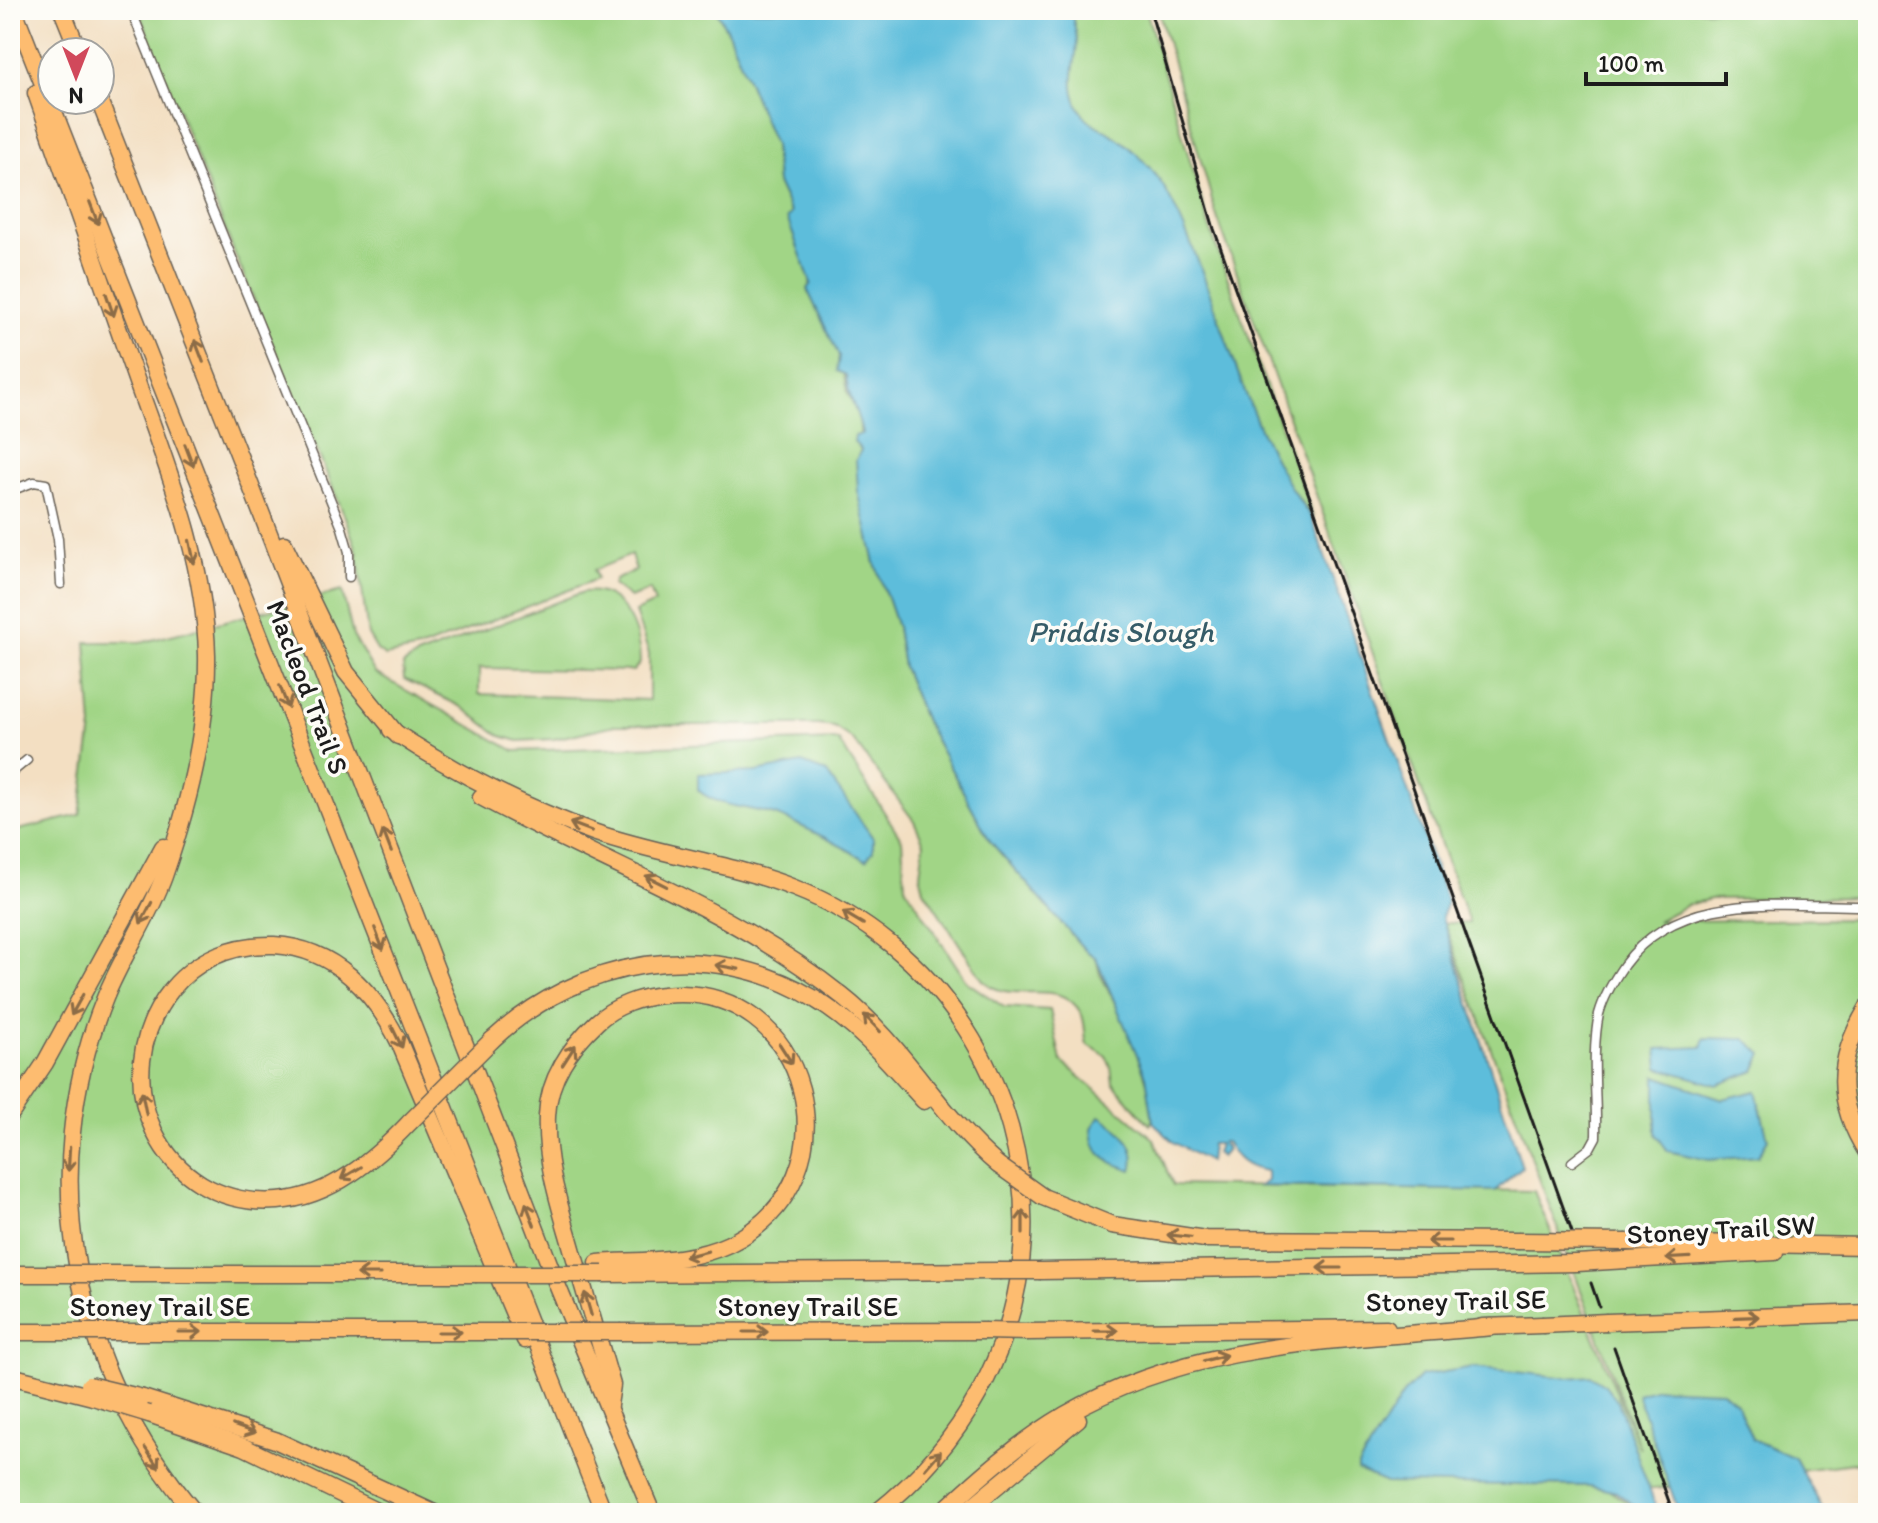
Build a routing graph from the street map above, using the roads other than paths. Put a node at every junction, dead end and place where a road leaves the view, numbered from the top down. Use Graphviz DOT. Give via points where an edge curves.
graph roads {
  1 [pos="14,10"];
  2 [pos="62,10"];
  3 [pos="131,10"];
  4 [pos="10,20"];
  5 [pos="73,36"];
  6 [pos="105,116"];
  7 [pos="247,476"];
  8 [pos="10,491"];
  9 [pos="349,577"];
  10 [pos="61,584"];
  11 [pos="391,730"];
  12 [pos="27,760"];
  13 [pos="10,774"];
  14 [pos="188,787"];
  15 [pos="1868,906"];
  16 [pos="1868,1007"];
  17 [pos="10,1115"];
  18 [pos="1868,1154"];
  19 [pos="993,1161"];
  20 [pos="1572,1162"];
  21 [pos="1868,1247"];
  22 [pos="1577,1263"];
  23 [pos="600,1268"];
  24 [pos="10,1274"];
  25 [pos="1868,1313"];
  26 [pos="1492,1327"];
  27 [pos="10,1332"];
  28 [pos="10,1370"];
  29 [pos="10,1376"];
  30 [pos="1140,1380"];
  31 [pos="553,1384"];
  32 [pos="91,1391"];
  33 [pos="146,1406"];
  34 [pos="609,1407"];
  35 [pos="195,1513"];
  36 [pos="380,1513"];
  37 [pos="434,1513"];
  38 [pos="604,1513"];
  39 [pos="652,1513"];
  40 [pos="876,1513"];
  41 [pos="941,1513"];
  42 [pos="964,1513"];
  1 -- 31 [label="highway, Macleod Trail S, one-way"];
  2 -- 5 [label="highway"];
  3 -- 9 [label="street" via="342,528"];
  4 -- 14 [label="highway, one-way" via="193,554 204,614 207,685"];
  7 -- 6 [label="highway, Macleod Trail S, one-way"];
  7 -- 11 [label="highway" via="340,662"];
  34 -- 7 [label="highway, Macleod Trail S, one-way" via="558,1287"];
  8 -- 10 [label="street" via="34,482 46,484"];
  19 -- 11 [label="highway, one-way" via="875,1025 832,988 680,894 470,791"];
  40 -- 11 [label="highway, one-way" via="925,1469 963,1421 1000,1349 1016,1292 1023,1233 1019,1166 999,1090 971,1034 912,963 834,907 762,876 615,839 542,812 471,781"];
  12 -- 13 [label="street"];
  14 -- 17 [label="highway, one-way" via="158,861 45,1063"];
  14 -- 35 [label="highway, one-way" via="164,877 116,971 92,1034 76,1096 69,1166 74,1257 96,1346 147,1451"];
  15 -- 20 [label="street" via="1719,908 1674,921 1640,945 1603,1000 1597,1029 1596,1137"];
  16 -- 18 [label="highway" via="1854,1030 1842,1073 1849,1117"];
  21 -- 19 [label="highway, one-way, bridge" via="1205,1239 1112,1225 1043,1197"];
  19 -- 31 [label="highway, one-way, bridge" via="947,1126 869,1041 812,998 742,969 664,962 600,975 545,998 492,1040 410,1122 375,1157 315,1192 258,1201 219,1191 186,1173 147,1117 140,1066 153,1016 177,983 231,949 291,946 319,956 378,1002 400,1044 510,1307"];
  21 -- 22 [label="highway, Stoney Trail SW, one-way, bridge"];
  22 -- 23 [label="highway, Stoney Trail SE, one-way, bridge" via="1041,1271"];
  23 -- 24 [label="highway, Stoney Trail SE, one-way, bridge" via="501,1274"];
  34 -- 23 [label="highway, one-way" via="612,1385 552,1178 547,1112 554,1082 584,1035 624,1005 671,994 718,1000 740,1009 786,1051 804,1094 807,1139 792,1184 763,1222 728,1244 678,1258"];
  26 -- 25 [label="highway, Stoney Trail SE, one-way, bridge"];
  27 -- 26 [label="highway, Stoney Trail SE, one-way, bridge"];
  30 -- 26 [label="highway, one-way" via="1250,1350"];
  28 -- 32 [label="highway"];
  29 -- 32 [label="highway"];
  30 -- 41 [label="highway" via="1041,1430"];
  30 -- 42 [label="highway" via="1044,1443"];
  31 -- 38 [label="highway"];
  32 -- 33 [label="highway, bridge"];
  33 -- 36 [label="highway"];
  33 -- 37 [label="highway, one-way" via="283,1443"];
  34 -- 39 [label="highway, Macleod Trail S"];
}
